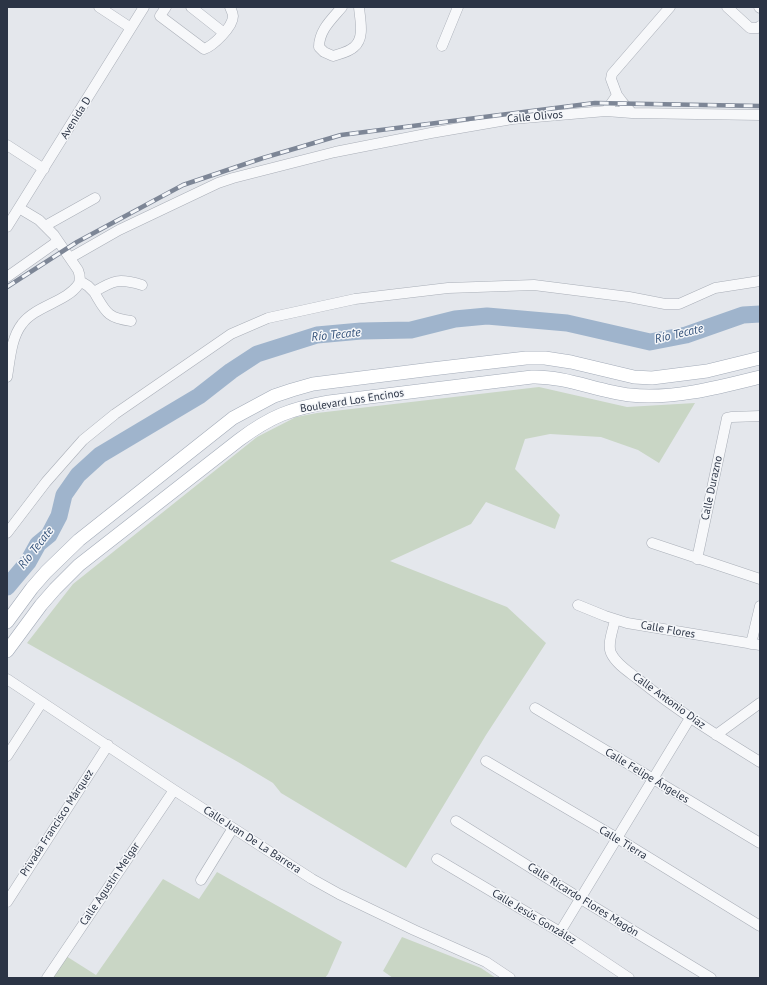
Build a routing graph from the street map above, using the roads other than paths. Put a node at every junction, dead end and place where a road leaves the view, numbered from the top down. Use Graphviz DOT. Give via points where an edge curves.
graph roads {
  1 [pos="98,7"];
  2 [pos="144,7"];
  3 [pos="166,7"];
  4 [pos="191,7"];
  5 [pos="230,7"];
  6 [pos="342,7"];
  7 [pos="359,7"];
  8 [pos="458,7"];
  9 [pos="670,7"];
  10 [pos="726,7"];
  11 [pos="760,26"];
  12 [pos="131,28"];
  13 [pos="224,33"];
  14 [pos="442,46"];
  15 [pos="618,95"];
  16 [pos="606,111"];
  17 [pos="632,113"];
  18 [pos="760,115"];
  19 [pos="7,145"];
  20 [pos="44,169"];
  21 [pos="95,198"];
  22 [pos="19,208"];
  23 [pos="45,226"];
  24 [pos="7,227"];
  25 [pos="58,241"];
  26 [pos="70,258"];
  27 [pos="7,277"];
  28 [pos="80,281"];
  29 [pos="760,281"];
  30 [pos="142,285"];
  31 [pos="94,292"];
  32 [pos="131,321"];
  33 [pos="760,358"];
  34 [pos="744,362"];
  35 [pos="7,377"];
  36 [pos="755,379"];
  37 [pos="760,416"];
  38 [pos="7,533"];
  39 [pos="652,543"];
  40 [pos="697,559"];
  41 [pos="760,579"];
  42 [pos="578,605"];
  43 [pos="760,606"];
  44 [pos="615,620"];
  45 [pos="7,622"];
  46 [pos="756,645"];
  47 [pos="7,651"];
  48 [pos="7,679"];
  49 [pos="42,702"];
  50 [pos="760,703"];
  51 [pos="535,708"];
  52 [pos="690,718"];
  53 [pos="716,735"];
  54 [pos="108,745"];
  55 [pos="7,756"];
  56 [pos="486,761"];
  57 [pos="760,762"];
  58 [pos="654,780"];
  59 [pos="174,790"];
  60 [pos="456,821"];
  61 [pos="233,828"];
  62 [pos="617,838"];
  63 [pos="760,843"];
  64 [pos="437,859"];
  65 [pos="201,880"];
  66 [pos="581,899"];
  67 [pos="7,902"];
  68 [pos="760,926"];
  69 [pos="560,932"];
  70 [pos="47,978"];
  71 [pos="510,978"];
  72 [pos="629,978"];
  73 [pos="711,978"];
  1 -- 12 [label="street"];
  2 -- 12 [label="street, Avenida D"];
  3 -- 13 [label="street" via="160,16 204,49"];
  4 -- 13 [label="street"];
  5 -- 13 [label="street" via="232,21"];
  6 -- 7 [label="street" via="321,32 319,39 319,47 333,56 354,48 359,40"];
  8 -- 14 [label="street"];
  9 -- 15 [label="street" via="612,74 611,79"];
  10 -- 11 [label="street" via="750,28"];
  12 -- 20 [label="street, Avenida D"];
  15 -- 16 [label="street"];
  15 -- 17 [label="street"];
  16 -- 17 [label="street, Calle Olivos"];
  16 -- 26 [label="street, Calle Olivos" via="512,119 431,133 336,152 233,178 119,230"];
  17 -- 18 [label="street, Calle Olivos"];
  19 -- 20 [label="street"];
  20 -- 22 [label="street, Avenida D"];
  21 -- 23 [label="street"];
  22 -- 23 [label="street"];
  22 -- 24 [label="street, Avenida D"];
  23 -- 25 [label="street"];
  25 -- 26 [label="street"];
  25 -- 27 [label="street"];
  26 -- 28 [label="street" via="78,270"];
  28 -- 31 [label="street"];
  28 -- 35 [label="street" via="70,292 30,316 22,324 14,342"];
  29 -- 38 [label="street" via="715,288 678,304 534,285 456,287 356,300 268,318 231,334 115,414 82,440"];
  30 -- 31 [label="street" via="118,280"];
  31 -- 32 [label="street" via="110,316"];
  33 -- 34 [label="main road, Boulevard Los Encinos"];
  34 -- 36 [label="main road"];
  34 -- 45 [label="main road, Boulevard Los Encinos" via="707,371 652,378 634,377 545,358 526,358 313,384 292,390 233,418 79,540 41,577"];
  36 -- 47 [label="main road, Boulevard Los Encinos" via="676,395 656,396 629,395 558,379 532,377 329,402 287,411 254,428 79,565 41,605"];
  37 -- 40 [label="street, Calle Durazno" via="727,418"];
  39 -- 40 [label="street"];
  40 -- 41 [label="street"];
  42 -- 44 [label="street, Calle Flores"];
  43 -- 46 [label="street"];
  44 -- 46 [label="street, Calle Flores"];
  44 -- 52 [label="street, Calle Antonio Díaz" via="610,641 611,654 658,695"];
  48 -- 49 [label="street, Calle Juan De La Barrera"];
  49 -- 54 [label="street, Calle Juan De La Barrera"];
  49 -- 55 [label="street"];
  50 -- 53 [label="street"];
  51 -- 58 [label="street, Calle Felipe Ángeles"];
  52 -- 53 [label="street, Calle Antonio Díaz"];
  52 -- 58 [label="street"];
  53 -- 57 [label="street, Calle Antonio Díaz"];
  54 -- 59 [label="street, Calle Juan De La Barrera"];
  54 -- 67 [label="street, Privada Francisco Márquez"];
  56 -- 62 [label="street, Calle Tierra"];
  58 -- 62 [label="street"];
  58 -- 63 [label="street, Calle Felipe Ángeles"];
  59 -- 61 [label="street, Calle Juan De La Barrera"];
  59 -- 70 [label="street, Calle Agustín Melgar"];
  60 -- 66 [label="street, Calle Ricardo Flores Magón"];
  61 -- 65 [label="street"];
  61 -- 71 [label="street, Calle Juan De La Barrera" via="339,894 486,962"];
  62 -- 66 [label="street"];
  62 -- 68 [label="street, Calle Tierra"];
  64 -- 69 [label="street, Calle Jesús González"];
  66 -- 69 [label="street"];
  66 -- 73 [label="street, Calle Ricardo Flores Magón"];
  69 -- 72 [label="street, Calle Jesús González"];
}
